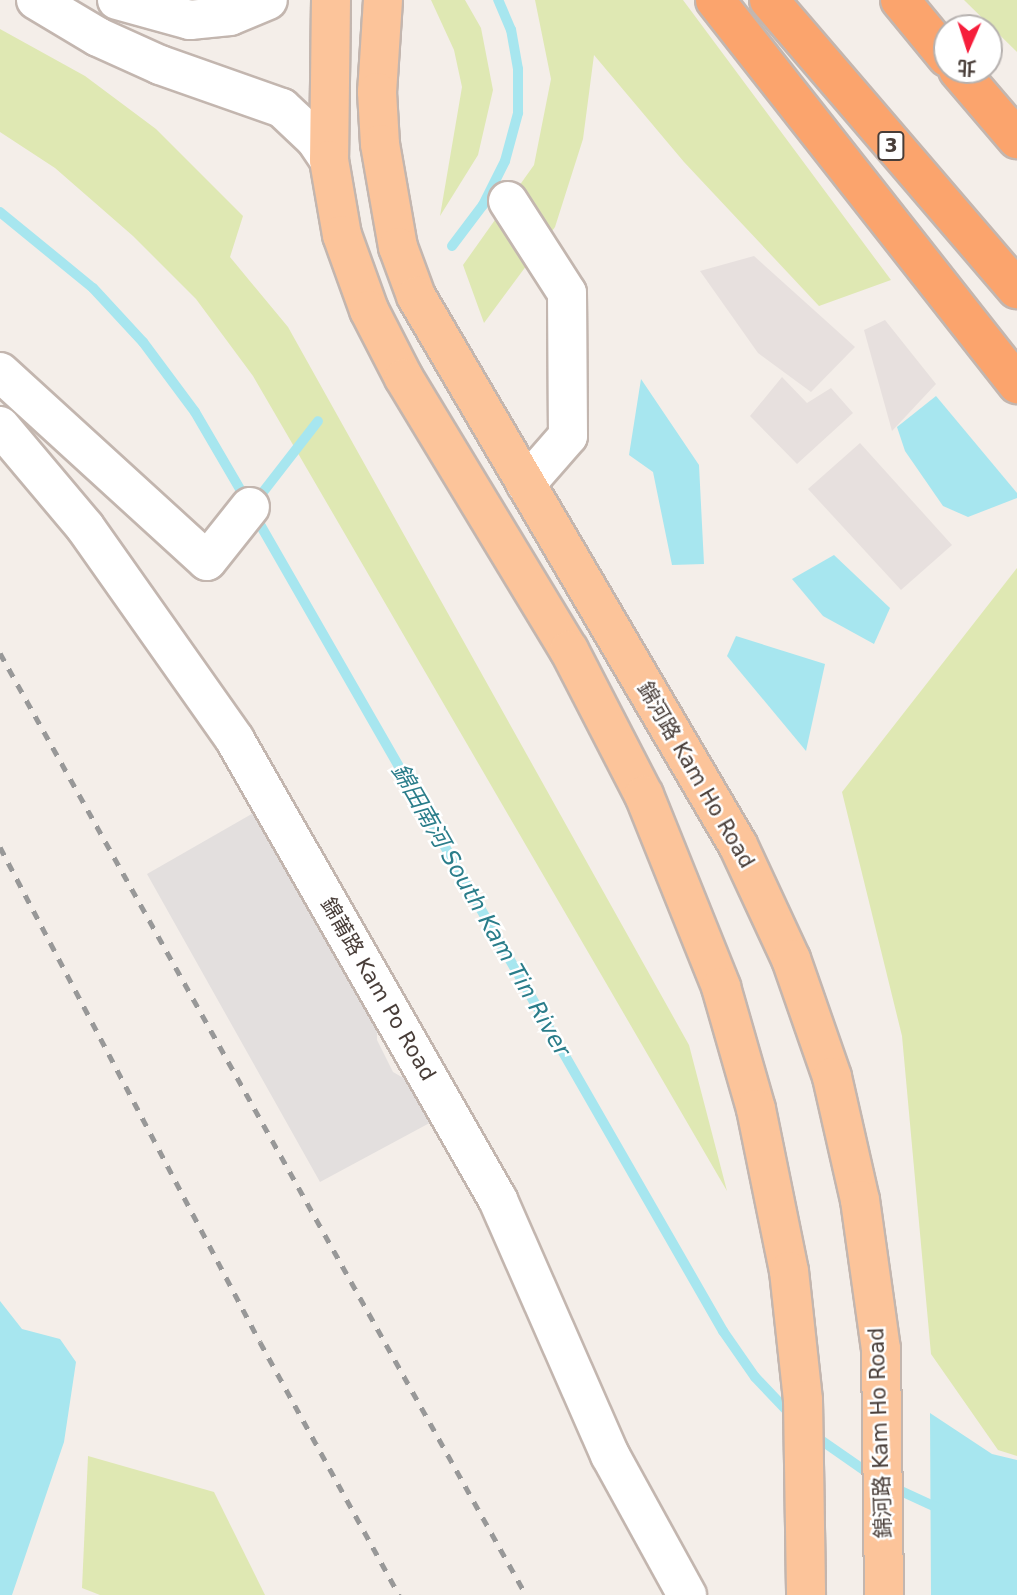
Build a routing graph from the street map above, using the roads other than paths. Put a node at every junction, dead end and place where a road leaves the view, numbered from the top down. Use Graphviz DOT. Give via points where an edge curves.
graph roads {
  1 [pos="36,0"];
  2 [pos="117,0"];
  3 [pos="268,0"];
  4 [pos="331,0"];
  5 [pos="383,0"];
  6 [pos="715,0"];
  7 [pos="769,0"];
  8 [pos="900,0"];
  9 [pos="933,40"];
  10 [pos="970,84"];
  11 [pos="1017,139"];
  12 [pos="329,160"];
  13 [pos="508,201"];
  14 [pos="1017,289"];
  15 [pos="0,372"];
  16 [pos="1017,384"];
  17 [pos="0,426"];
  18 [pos="526,484"];
  19 [pos="250,507"];
  20 [pos="687,1595"];
  21 [pos="806,1595"];
  22 [pos="884,1595"];
  1 -- 12 [label="street" via="98,37 177,72 244,91 282,108 315,139"];
  2 -- 3 [label="street" via="190,20 230,16"];
  4 -- 12 [label="main road"];
  5 -- 18 [label="main road, 錦河路 Kam Ho Road" via="377,92 380,144 398,247 437,340"];
  6 -- 16 [label="highway"];
  7 -- 14 [label="highway, 3"];
  8 -- 9 [label="highway"];
  10 -- 11 [label="highway"];
  12 -- 21 [label="main road" via="342,235 385,345 569,650 644,795 721,987 756,1109 789,1271 799,1348"];
  13 -- 18 [label="street" via="568,293 568,436"];
  15 -- 19 [label="street" via="207,561"];
  17 -- 20 [label="street, 錦莆路 Kam Po Road" via="93,537 235,740 498,1200 610,1455"];
  18 -- 22 [label="main road, 錦河路 Kam Ho Road" via="738,845 791,959 848,1138 876,1306 884,1395"];
}
